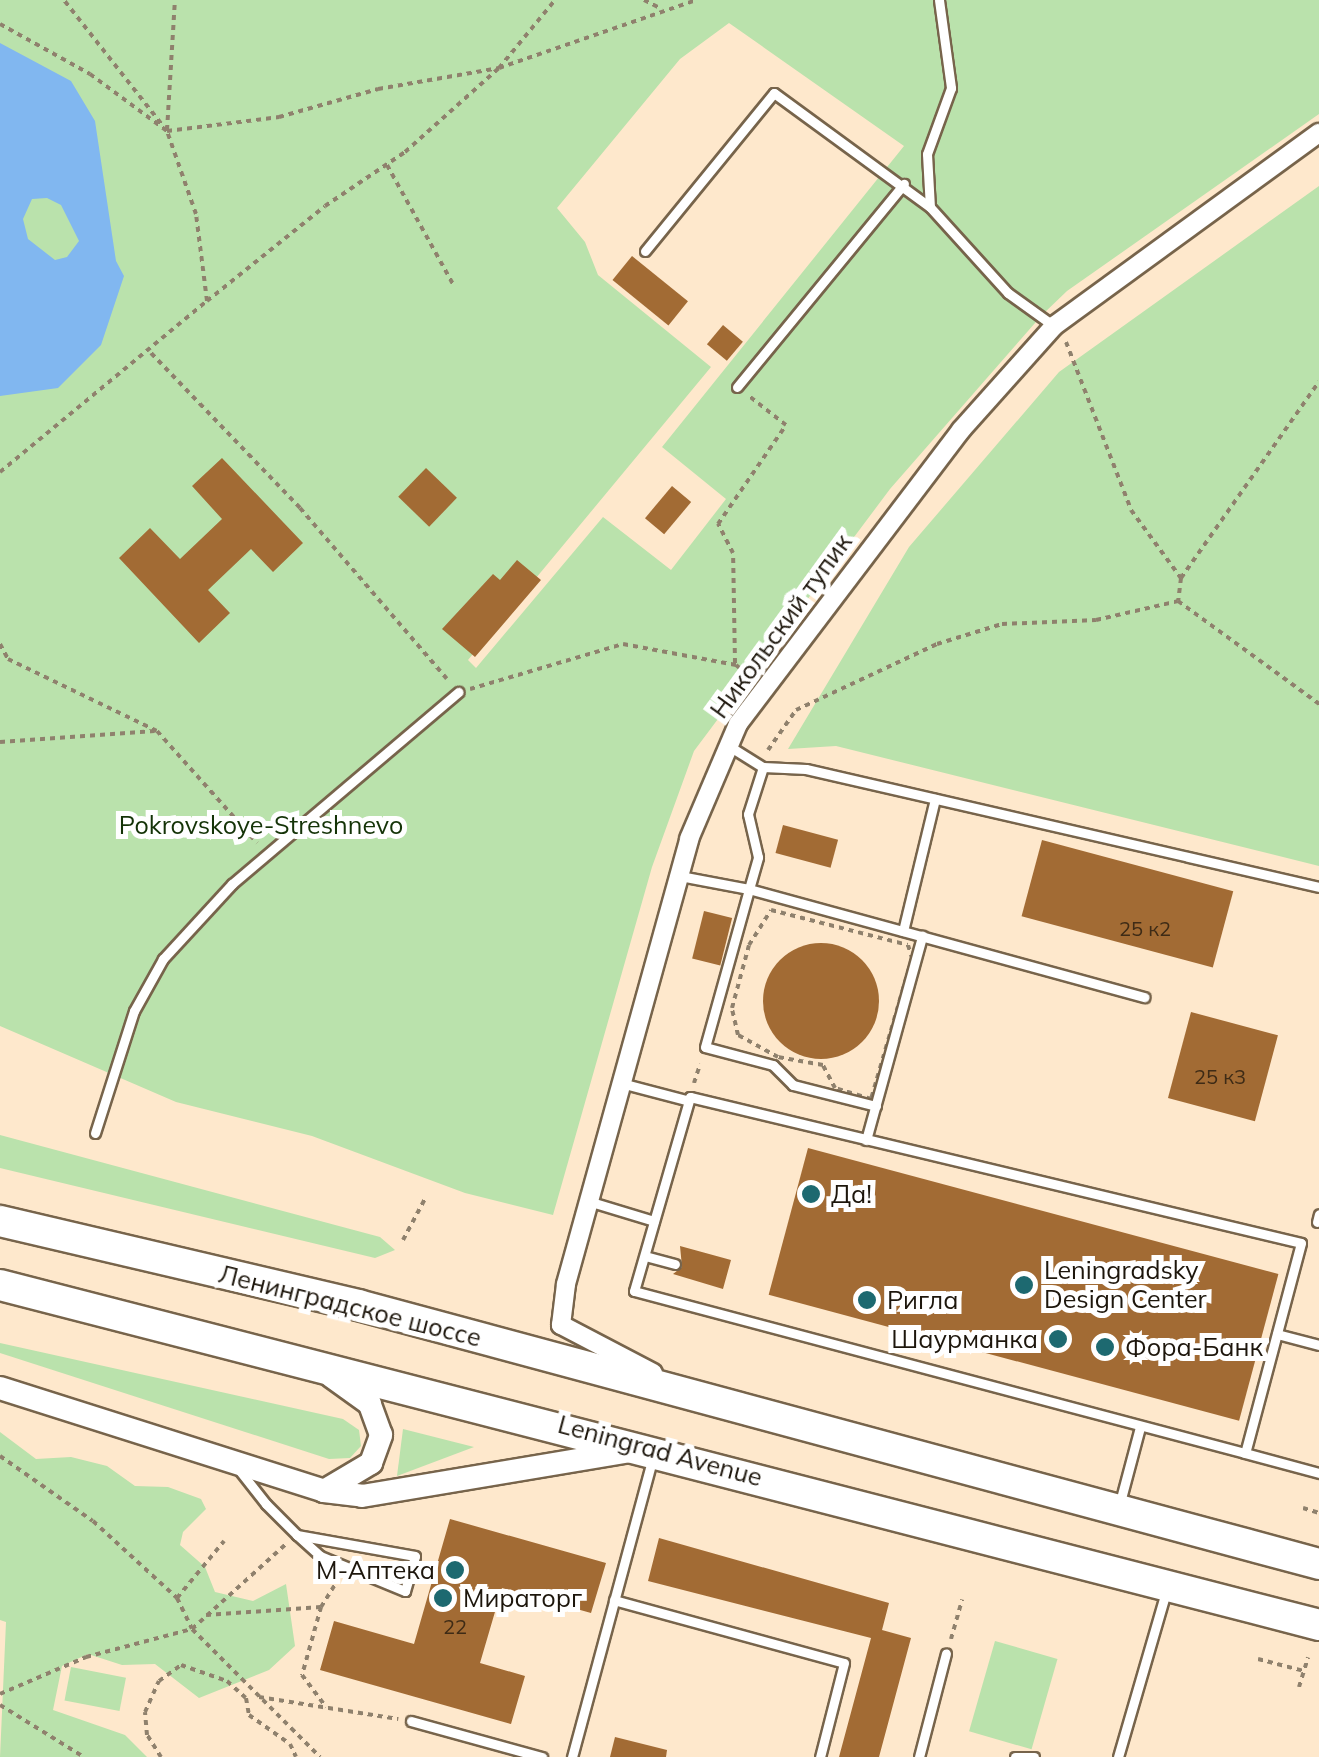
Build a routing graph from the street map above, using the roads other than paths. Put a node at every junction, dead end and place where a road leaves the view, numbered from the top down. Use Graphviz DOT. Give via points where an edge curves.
graph roads {
  1 [pos="939,0"];
  2 [pos="1319,132"];
  3 [pos="904,184"];
  4 [pos="930,208"];
  5 [pos="644,251"];
  6 [pos="1054,326"];
  7 [pos="737,387"];
  8 [pos="458,692"];
  9 [pos="727,745"];
  10 [pos="761,765"];
  11 [pos="936,799"];
  12 [pos="679,876"];
  13 [pos="1319,887"];
  14 [pos="749,889"];
  15 [pos="903,931"];
  16 [pos="922,936"];
  17 [pos="1146,997"];
  18 [pos="620,1083"];
  19 [pos="688,1099"];
  20 [pos="876,1106"];
  21 [pos="95,1133"];
  22 [pos="866,1140"];
  23 [pos="588,1201"];
  24 [pos="654,1220"];
  25 [pos="0,1221"];
  26 [pos="645,1256"];
  27 [pos="675,1264"];
  28 [pos="0,1285"];
  29 [pos="1276,1334"];
  30 [pos="1319,1345"];
  31 [pos="297,1358"];
  32 [pos="0,1388"];
  33 [pos="698,1395"];
  34 [pos="1140,1426"];
  35 [pos="655,1450"];
  36 [pos="1245,1453"];
  37 [pos="234,1463"];
  38 [pos="1319,1473"];
  39 [pos="324,1491"];
  40 [pos="1118,1510"];
  41 [pos="297,1535"];
  42 [pos="1319,1564"];
  43 [pos="1168,1585"];
  44 [pos="614,1600"];
  45 [pos="1319,1625"];
  46 [pos="946,1653"];
  47 [pos="411,1721"];
  48 [pos="542,1757"];
  49 [pos="572,1757"];
  50 [pos="820,1757"];
  51 [pos="920,1757"];
  52 [pos="1015,1757"];
  53 [pos="1034,1757"];
  54 [pos="1118,1757"];
  1 -- 4 [label="lane" via="951,88 927,154"];
  2 -- 6 [label="street, Никольский тупик"];
  3 -- 4 [label="lane"];
  3 -- 5 [label="lane" via="774,93"];
  3 -- 7 [label="lane"];
  4 -- 6 [label="lane" via="1008,293"];
  6 -- 9 [label="street, Никольский тупик" via="961,430 764,686"];
  8 -- 21 [label="lane" via="267,854 163,959 134,1011"];
  9 -- 10 [label="lane"];
  9 -- 12 [label="street, Никольский тупик"];
  10 -- 11 [label="lane"];
  10 -- 14 [label="lane" via="748,814 758,857"];
  11 -- 13 [label="lane"];
  11 -- 15 [label="lane"];
  12 -- 14 [label="lane"];
  12 -- 18 [label="street, Никольский тупик"];
  14 -- 15 [label="lane"];
  14 -- 20 [label="lane" via="705,1047 773,1065 793,1085"];
  15 -- 16 [label="lane"];
  16 -- 17 [label="lane"];
  16 -- 20 [label="lane"];
  18 -- 19 [label="lane"];
  18 -- 23 [label="street, Никольский тупик"];
  19 -- 22 [label="lane"];
  19 -- 24 [label="lane"];
  20 -- 22 [label="lane"];
  22 -- 29 [label="lane" via="1301,1242"];
  23 -- 24 [label="lane"];
  23 -- 33 [label="street, Никольский тупик" via="561,1324"];
  24 -- 26 [label="lane"];
  25 -- 33 [label="main road, Ленинградское шоссе"];
  26 -- 27 [label="lane"];
  26 -- 34 [label="lane" via="634,1291"];
  28 -- 31 [label="main road, Leningrad Avenue"];
  29 -- 30 [label="lane"];
  29 -- 36 [label="lane"];
  31 -- 35 [label="main road, Leningrad Avenue"];
  31 -- 39 [label="street" via="370,1404 381,1436 371,1463"];
  32 -- 37 [label="street"];
  33 -- 40 [label="main road"];
  34 -- 36 [label="lane"];
  34 -- 40 [label="lane"];
  35 -- 39 [label="street" via="579,1456 362,1496"];
  35 -- 43 [label="main road, Leningrad Avenue"];
  35 -- 44 [label="lane"];
  36 -- 38 [label="lane"];
  37 -- 39 [label="street"];
  37 -- 41 [label="lane"];
  40 -- 42 [label="main road"];
  41 -- 41 [label="lane" via="416,1556 405,1591 343,1571"];
  43 -- 45 [label="main road, Leningrad Avenue"];
  43 -- 54 [label="lane"];
  44 -- 49 [label="lane"];
  44 -- 50 [label="lane" via="844,1663"];
  46 -- 51 [label="lane"];
  47 -- 48 [label="lane"];
  52 -- 53 [label="lane"];
}
